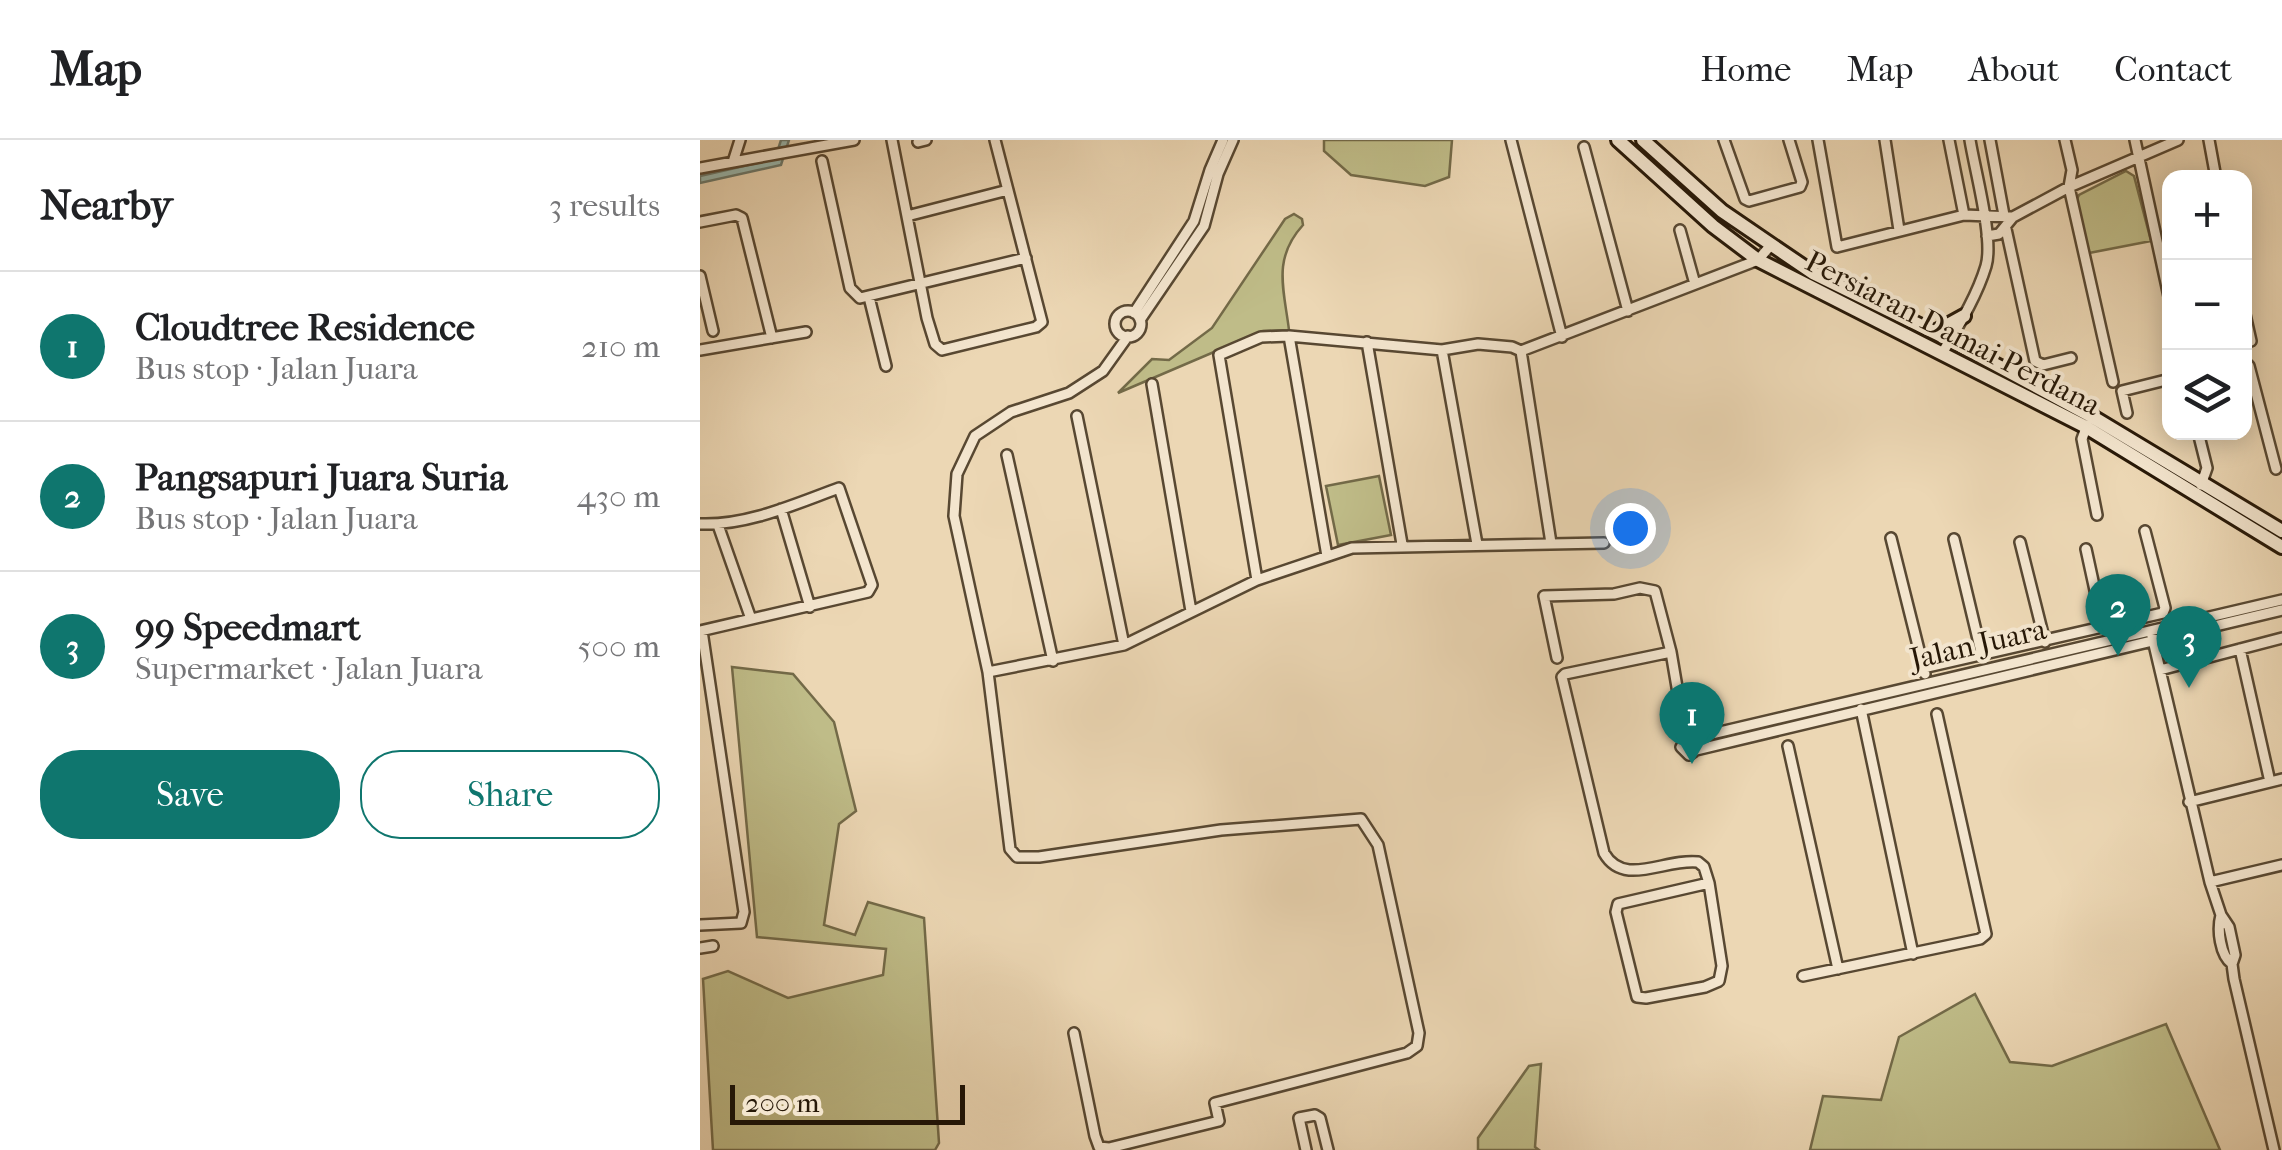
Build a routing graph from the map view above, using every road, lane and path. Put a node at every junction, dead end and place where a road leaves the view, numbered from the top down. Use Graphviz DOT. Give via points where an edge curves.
graph roads {
  1 [pos="740,140"];
  2 [pos="854,140"];
  3 [pos="892,140"];
  4 [pos="995,140"];
  5 [pos="1223,140"];
  6 [pos="1234,140"];
  7 [pos="1511,140"];
  8 [pos="1618,140"];
  9 [pos="1644,140"];
  10 [pos="1724,140"];
  11 [pos="1789,140"];
  12 [pos="1818,140"];
  13 [pos="1885,140"];
  14 [pos="1949,140"];
  15 [pos="1970,140"];
  16 [pos="1990,140"];
  17 [pos="2066,140"];
  18 [pos="2135,140"];
  19 [pos="2178,140"];
  20 [pos="2209,140"];
  21 [pos="826,142"];
  22 [pos="1584,148"];
  23 [pos="2139,158"];
  24 [pos="822,161"];
  25 [pos="733,162"];
  26 [pos="700,168"];
  27 [pos="2215,170"];
  28 [pos="2069,188"];
  29 [pos="1008,190"];
  30 [pos="1964,215"];
  31 [pos="906,216"];
  32 [pos="1983,216"];
  33 [pos="2008,216"];
  34 [pos="700,222"];
  35 [pos="2006,229"];
  36 [pos="1680,230"];
  37 [pos="1899,230"];
  38 [pos="1988,236"];
  39 [pos="1771,246"];
  40 [pos="1026,258"];
  41 [pos="1758,260"];
  42 [pos="2162,264"];
  43 [pos="700,276"];
  44 [pos="919,283"];
  45 [pos="1695,284"];
  46 [pos="864,298"];
  47 [pos="1628,310"];
  48 [pos="1964,316"];
  49 [pos="1137,317"];
  50 [pos="713,331"];
  51 [pos="806,332"];
  52 [pos="1935,332"];
  53 [pos="1123,334"];
  54 [pos="1289,336"];
  55 [pos="772,338"];
  56 [pos="1562,338"];
  57 [pos="1367,342"];
  58 [pos="1947,346"];
  59 [pos="1965,348"];
  60 [pos="700,350"];
  61 [pos="1442,350"];
  62 [pos="1521,351"];
  63 [pos="2070,358"];
  64 [pos="886,366"];
  65 [pos="2252,377"];
  66 [pos="2162,381"];
  67 [pos="2113,382"];
  68 [pos="1152,384"];
  69 [pos="2128,413"];
  70 [pos="1077,416"];
  71 [pos="2088,422"];
  72 [pos="2200,440"];
  73 [pos="1007,455"];
  74 [pos="2276,469"];
  75 [pos="2199,489"];
  76 [pos="782,509"];
  77 [pos="2097,515"];
  78 [pos="700,524"];
  79 [pos="718,525"];
  80 [pos="2145,531"];
  81 [pos="2282,531"];
  82 [pos="1892,538"];
  83 [pos="1954,539"];
  84 [pos="2020,542"];
  85 [pos="1550,543"];
  86 [pos="1604,543"];
  87 [pos="1402,544"];
  88 [pos="1477,544"];
  89 [pos="2282,547"];
  90 [pos="2086,549"];
  91 [pos="1327,556"];
  92 [pos="1257,580"];
  93 [pos="2282,600"];
  94 [pos="810,607"];
  95 [pos="1191,610"];
  96 [pos="2282,610"];
  97 [pos="751,619"];
  98 [pos="2103,627"];
  99 [pos="701,631"];
  100 [pos="2152,636"];
  101 [pos="2282,638"];
  102 [pos="2044,640"];
  103 [pos="1124,646"];
  104 [pos="702,648"];
  105 [pos="2240,649"];
  106 [pos="1671,652"];
  107 [pos="1982,656"];
  108 [pos="1557,658"];
  109 [pos="2049,659"];
  110 [pos="1053,661"];
  111 [pos="1924,668"];
  112 [pos="2160,670"];
  113 [pos="988,672"];
  114 [pos="1926,682"];
  115 [pos="1862,709"];
  116 [pos="1937,714"];
  117 [pos="1686,740"];
  118 [pos="1788,746"];
  119 [pos="2282,780"];
  120 [pos="2270,782"];
  121 [pos="2189,802"];
  122 [pos="2282,866"];
  123 [pos="2210,882"];
  124 [pos="1709,883"];
  125 [pos="700,925"];
  126 [pos="713,946"];
  127 [pos="700,948"];
  128 [pos="1913,954"];
  129 [pos="1838,969"];
  130 [pos="1803,976"];
  131 [pos="1074,1033"];
  132 [pos="1306,1150"];
  133 [pos="1328,1150"];
  134 [pos="2274,1150"];
  1 -- 25 [label="street"];
  2 -- 21 [label="street"];
  3 -- 31 [label="street"];
  4 -- 29 [label="street"];
  5 -- 49 [label="street" via="1194,222"];
  6 -- 49 [label="street" via="1204,226"];
  7 -- 56 [label="street"];
  8 -- 41 [label="main road, Persiaran Damai Perdana"];
  9 -- 39 [label="main road, Persiaran Damai Perdana"];
  10 -- 11 [label="street" via="1749,200 1800,187"];
  12 -- 37 [label="street" via="1837,248"];
  13 -- 37 [label="street"];
  14 -- 30 [label="street"];
  15 -- 32 [label="street"];
  16 -- 33 [label="street"];
  17 -- 28 [label="street"];
  18 -- 23 [label="street"];
  19 -- 23 [label="street"];
  20 -- 27 [label="street"];
  21 -- 25 [label="street"];
  22 -- 47 [label="street"];
  23 -- 28 [label="street"];
  23 -- 42 [label="street"];
  24 -- 46 [label="street" via="850,288"];
  25 -- 26 [label="street"];
  28 -- 33 [label="street"];
  28 -- 67 [label="street"];
  29 -- 31 [label="street"];
  29 -- 40 [label="street"];
  30 -- 32 [label="street"];
  30 -- 37 [label="street"];
  31 -- 44 [label="street"];
  32 -- 33 [label="street"];
  32 -- 38 [label="street"];
  33 -- 35 [label="street"];
  34 -- 55 [label="street" via="742,218"];
  35 -- 38 [label="street"];
  35 -- 63 [label="street" via="2035,361 2044,366"];
  36 -- 45 [label="street"];
  38 -- 48 [label="street" via="1987,264"];
  39 -- 41 [label="street"];
  39 -- 52 [label="main road, Persiaran Damai Perdana"];
  40 -- 44 [label="street"];
  40 -- 44 [label="street" via="1042,322 942,350"];
  41 -- 45 [label="street"];
  41 -- 58 [label="main road, Persiaran Damai Perdana"];
  43 -- 50 [label="street"];
  44 -- 46 [label="street"];
  45 -- 47 [label="street"];
  46 -- 64 [label="street"];
  47 -- 56 [label="street"];
  48 -- 52 [label="main road"];
  48 -- 58 [label="street"];
  48 -- 59 [label="main road"];
  49 -- 53 [label="street" via="1137,333"];
  49 -- 53 [label="street" via="1119,314 1115,324"];
  51 -- 55 [label="street"];
  52 -- 58 [label="main road, Persiaran Damai Perdana"];
  53 -- 113 [label="street" via="1103,371 1069,393 1011,412 975,436 957,474 954,516"];
  54 -- 57 [label="street"];
  54 -- 91 [label="street"];
  54 -- 92 [label="street" via="1260,337 1219,355"];
  55 -- 60 [label="street"];
  56 -- 62 [label="street"];
  57 -- 61 [label="street"];
  57 -- 87 [label="street"];
  58 -- 59 [label="main road, Persiaran Damai Perdana"];
  58 -- 71 [label="main road, Persiaran Damai Perdana"];
  59 -- 71 [label="main road, Persiaran Damai Perdana"];
  61 -- 62 [label="street" via="1478,344"];
  61 -- 88 [label="street"];
  62 -- 85 [label="street"];
  65 -- 74 [label="street"];
  66 -- 69 [label="street" via="2122,392"];
  68 -- 95 [label="street"];
  70 -- 103 [label="street"];
  71 -- 75 [label="main road, Persiaran Damai Perdana"];
  71 -- 77 [label="street" via="2082,439"];
  72 -- 75 [label="street" via="2208,468"];
  73 -- 110 [label="street"];
  75 -- 81 [label="main road, Persiaran Damai Perdana"];
  75 -- 89 [label="main road, Persiaran Damai Perdana"];
  76 -- 79 [label="street"];
  76 -- 94 [label="street"];
  76 -- 94 [label="street" via="838,488 871,580 870,590"];
  78 -- 79 [label="street"];
  79 -- 97 [label="street"];
  80 -- 98 [label="street" via="2163,613"];
  82 -- 111 [label="street"];
  83 -- 107 [label="street"];
  84 -- 102 [label="street"];
  85 -- 86 [label="street"];
  85 -- 88 [label="street"];
  87 -- 88 [label="street"];
  87 -- 91 [label="street"];
  90 -- 98 [label="street"];
  91 -- 92 [label="street"];
  92 -- 95 [label="street"];
  93 -- 100 [label="street, Jalan Juara"];
  94 -- 97 [label="street"];
  95 -- 103 [label="street"];
  96 -- 100 [label="street, Jalan Juara"];
  97 -- 99 [label="street"];
  98 -- 102 [label="street"];
  99 -- 104 [label="street"];
  100 -- 109 [label="street, Jalan Juara"];
  100 -- 112 [label="street"];
  101 -- 105 [label="street"];
  102 -- 107 [label="street"];
  102 -- 109 [label="street"];
  103 -- 110 [label="street"];
  104 -- 125 [label="street" via="743,918 734,926"];
  105 -- 112 [label="street"];
  105 -- 120 [label="street"];
  106 -- 108 [label="street" via="1658,598 1640,588 1544,596"];
  106 -- 117 [label="street"];
  106 -- 124 [label="street" via="1565,674 1562,680 1610,865 1635,871 1698,862"];
  107 -- 111 [label="street"];
  109 -- 114 [label="street, Jalan Juara"];
  109 -- 115 [label="street, Jalan Juara"];
  110 -- 113 [label="street"];
  111 -- 114 [label="street"];
  112 -- 121 [label="street"];
  113 -- 131 [label="street" via="1016,857 1361,820 1378,845 1419,1033 1407,1053 1215,1103 1219,1121 1099,1148"];
  114 -- 117 [label="street, Jalan Juara"];
  115 -- 117 [label="street, Jalan Juara" via="1685,754"];
  115 -- 128 [label="street"];
  116 -- 128 [label="street" via="1986,934"];
  118 -- 129 [label="street"];
  119 -- 120 [label="street"];
  120 -- 121 [label="street"];
  121 -- 123 [label="street"];
  122 -- 123 [label="street"];
  123 -- 134 [label="street"];
  124 -- 124 [label="street" via="1719,981 1637,996 1618,904"];
  126 -- 127 [label="street"];
  128 -- 129 [label="street"];
  129 -- 130 [label="street"];
  132 -- 133 [label="street" via="1299,1118 1315,1115"];
}
